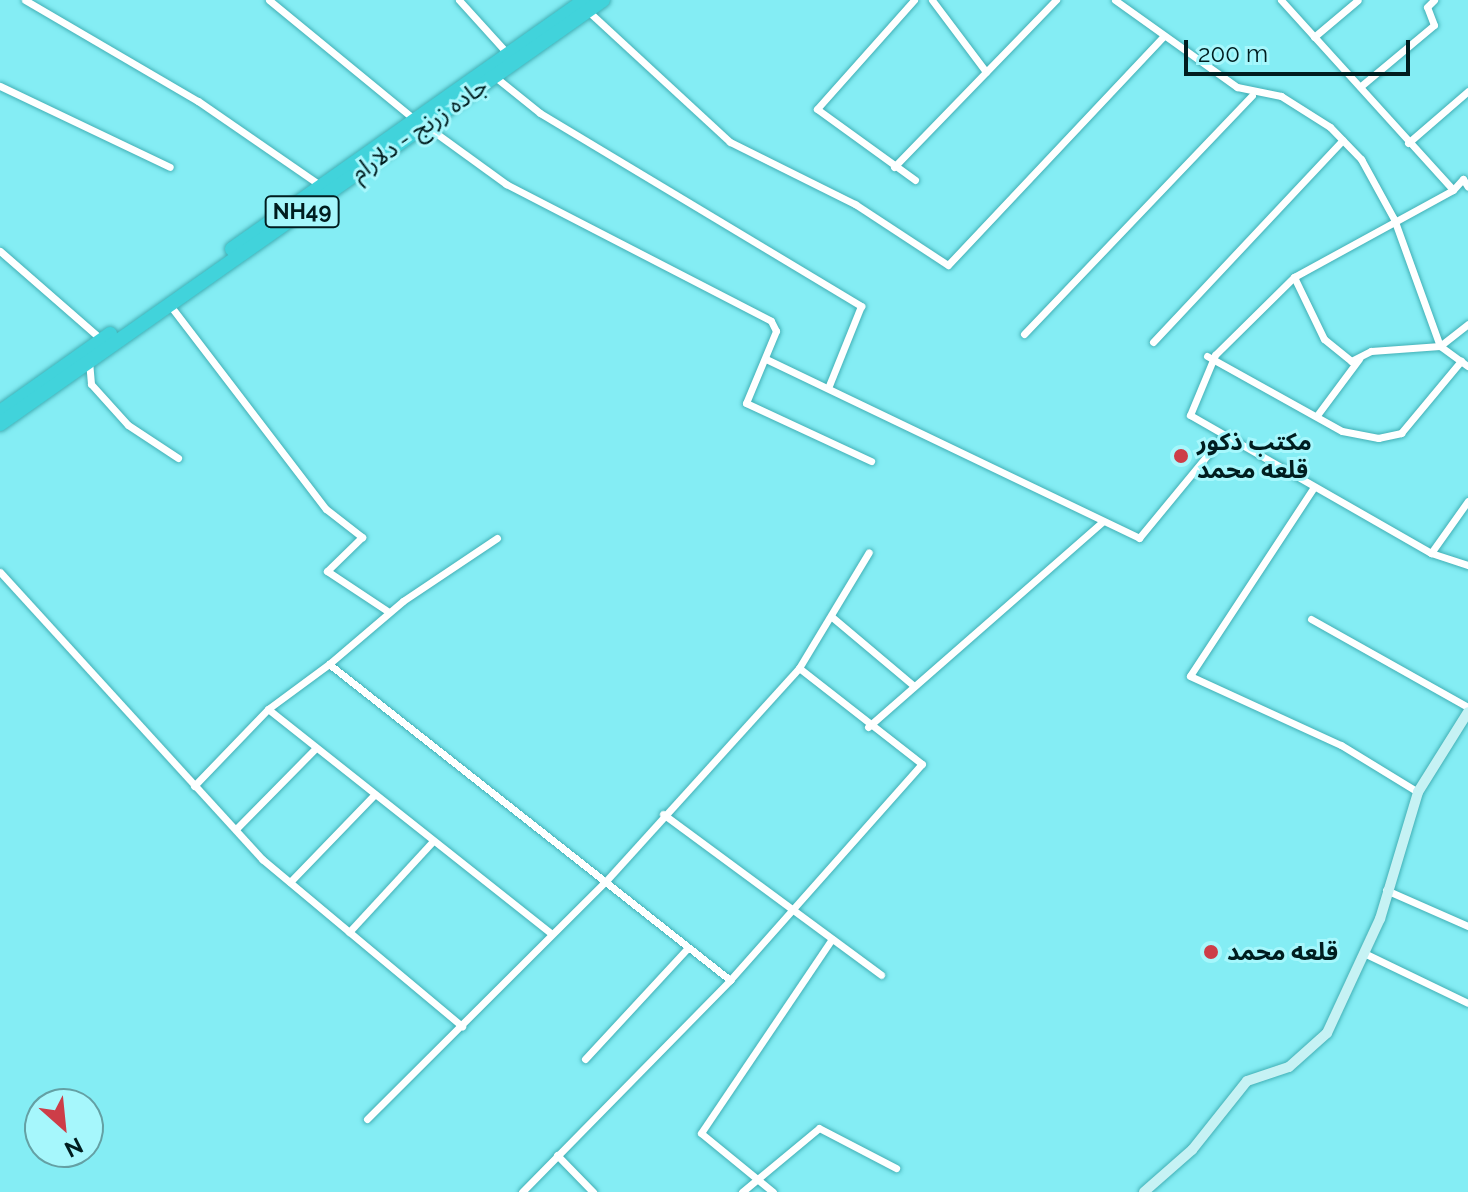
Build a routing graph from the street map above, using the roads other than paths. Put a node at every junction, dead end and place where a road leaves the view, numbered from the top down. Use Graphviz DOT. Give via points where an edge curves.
graph roads {
  1 [pos="25,0"];
  2 [pos="269,0"];
  3 [pos="459,0"];
  4 [pos="603,0"];
  5 [pos="914,0"];
  6 [pos="932,0"];
  7 [pos="1056,0"];
  8 [pos="1115,0"];
  9 [pos="1281,0"];
  10 [pos="1358,0"];
  11 [pos="1434,0"];
  12 [pos="586,5"];
  13 [pos="1314,37"];
  14 [pos="1162,38"];
  15 [pos="507,53"];
  16 [pos="491,72"];
  17 [pos="986,72"];
  18 [pos="0,86"];
  19 [pos="1361,86"];
  20 [pos="1468,91"];
  21 [pos="1252,95"];
  22 [pos="421,123"];
  23 [pos="1343,140"];
  24 [pos="1408,143"];
  25 [pos="170,167"];
  26 [pos="894,167"];
  27 [pos="915,180"];
  28 [pos="321,186"];
  29 [pos="1468,187"];
  30 [pos="1453,190"];
  31 [pos="1394,219"];
  32 [pos="0,251"];
  33 [pos="1294,277"];
  34 [pos="169,304"];
  35 [pos="1468,324"];
  36 [pos="1024,334"];
  37 [pos="102,340"];
  38 [pos="1153,342"];
  39 [pos="1440,346"];
  40 [pos="85,357"];
  41 [pos="766,359"];
  42 [pos="1210,359"];
  43 [pos="1359,359"];
  44 [pos="1465,363"];
  45 [pos="828,388"];
  46 [pos="0,412"];
  47 [pos="1318,414"];
  48 [pos="0,424"];
  49 [pos="1224,435"];
  50 [pos="178,458"];
  51 [pos="871,461"];
  52 [pos="1314,487"];
  53 [pos="1468,501"];
  54 [pos="1102,522"];
  55 [pos="497,538"];
  56 [pos="869,552"];
  57 [pos="1431,553"];
  58 [pos="1468,565"];
  59 [pos="0,572"];
  60 [pos="389,612"];
  61 [pos="832,617"];
  62 [pos="1311,619"];
  63 [pos="329,664"];
  64 [pos="799,668"];
  65 [pos="914,686"];
  66 [pos="268,709"];
  67 [pos="1468,709"];
  68 [pos="868,727"];
  69 [pos="316,748"];
  70 [pos="194,786"];
  71 [pos="1418,792"];
  72 [pos="375,794"];
  73 [pos="663,814"];
  74 [pos="236,829"];
  75 [pos="433,841"];
  76 [pos="290,882"];
  77 [pos="605,882"];
  78 [pos="1386,890"];
  79 [pos="792,906"];
  80 [pos="1468,926"];
  81 [pos="349,932"];
  82 [pos="551,933"];
  83 [pos="832,939"];
  84 [pos="687,949"];
  85 [pos="1364,953"];
  86 [pos="881,975"];
  87 [pos="730,980"];
  88 [pos="1468,1003"];
  89 [pos="462,1026"];
  90 [pos="585,1059"];
  91 [pos="367,1119"];
  92 [pos="557,1155"];
  93 [pos="896,1168"];
  94 [pos="755,1177"];
  95 [pos="522,1192"];
  96 [pos="593,1192"];
  97 [pos="742,1192"];
  98 [pos="773,1192"];
  99 [pos="1144,1192"];
  1 -- 28 [label="street" via="198,101"];
  2 -- 22 [label="street"];
  3 -- 15 [label="street"];
  4 -- 12 [label="highway, جاده زرنج - دلارام / NH49"];
  5 -- 26 [label="street" via="817,109"];
  6 -- 17 [label="street"];
  7 -- 17 [label="street"];
  8 -- 14 [label="street"];
  9 -- 13 [label="street"];
  10 -- 13 [label="street"];
  11 -- 19 [label="street" via="1427,9 1436,22"];
  12 -- 14 [label="street" via="730,142 855,204 948,265"];
  12 -- 15 [label="highway, جاده زرنج - دلارام / NH49"];
  12 -- 16 [label="highway, جاده زرنج - دلارام / NH49"];
  13 -- 19 [label="street"];
  14 -- 21 [label="street"];
  15 -- 16 [label="highway, جاده زرنج - دلارام / NH49"];
  16 -- 22 [label="highway, جاده زرنج - دلارام / NH49"];
  16 -- 45 [label="street" via="540,113 861,306"];
  17 -- 26 [label="street"];
  18 -- 25 [label="street"];
  19 -- 24 [label="street"];
  20 -- 24 [label="street"];
  21 -- 23 [label="street" via="1281,96"];
  21 -- 36 [label="street"];
  22 -- 28 [label="highway, جاده زرنج - دلارام / NH49"];
  22 -- 34 [label="highway, جاده زرنج - دلارام / NH49"];
  22 -- 41 [label="street" via="506,184 771,321 776,331"];
  23 -- 31 [label="street"];
  23 -- 38 [label="street"];
  24 -- 30 [label="street"];
  26 -- 27 [label="street"];
  28 -- 37 [label="highway, جاده زرنج - دلارام / NH49"];
  29 -- 30 [label="street" via="1463,179"];
  30 -- 31 [label="street" via="1428,209"];
  31 -- 33 [label="street"];
  31 -- 39 [label="street"];
  32 -- 37 [label="street"];
  33 -- 42 [label="street"];
  33 -- 43 [label="street" via="1324,339 1351,361"];
  34 -- 40 [label="highway, جاده زرنج - دلارام / NH49"];
  34 -- 60 [label="street" via="326,509 362,537 327,571"];
  35 -- 39 [label="street"];
  37 -- 40 [label="highway, جاده زرنج - دلارام / NH49"];
  39 -- 43 [label="street" via="1371,351"];
  39 -- 44 [label="street"];
  40 -- 46 [label="highway, جاده زرنج - دلارام / NH49"];
  40 -- 48 [label="highway, جاده زرنج - دلارام / NH49"];
  40 -- 50 [label="street" via="91,384 128,425"];
  41 -- 45 [label="street"];
  41 -- 51 [label="street" via="746,403"];
  42 -- 47 [label="street"];
  42 -- 49 [label="street" via="1190,415"];
  43 -- 47 [label="street"];
  44 -- 47 [label="street" via="1401,433 1378,438 1342,431"];
  45 -- 54 [label="street"];
  49 -- 52 [label="street"];
  49 -- 54 [label="street" via="1144,538"];
  52 -- 57 [label="street"];
  52 -- 71 [label="street" via="1190,676 1341,745"];
  53 -- 57 [label="street"];
  54 -- 65 [label="street"];
  55 -- 60 [label="street"];
  56 -- 61 [label="street"];
  57 -- 58 [label="street"];
  59 -- 70 [label="street"];
  60 -- 63 [label="street"];
  61 -- 64 [label="street"];
  61 -- 65 [label="street"];
  62 -- 67 [label="street"];
  63 -- 66 [label="street"];
  63 -- 77 [label="street"];
  64 -- 68 [label="street"];
  64 -- 73 [label="street"];
  65 -- 68 [label="street"];
  66 -- 69 [label="street"];
  66 -- 70 [label="street"];
  67 -- 71 [label="street"];
  68 -- 79 [label="street" via="922,764"];
  69 -- 72 [label="street"];
  69 -- 74 [label="street"];
  70 -- 74 [label="street"];
  71 -- 78 [label="street"];
  72 -- 75 [label="street"];
  72 -- 76 [label="street"];
  73 -- 77 [label="street"];
  73 -- 79 [label="street"];
  74 -- 76 [label="street"];
  75 -- 81 [label="street"];
  75 -- 82 [label="street"];
  76 -- 81 [label="street"];
  77 -- 82 [label="street"];
  77 -- 84 [label="street"];
  78 -- 80 [label="street"];
  78 -- 85 [label="street"];
  79 -- 83 [label="street"];
  79 -- 87 [label="street"];
  81 -- 89 [label="street"];
  82 -- 89 [label="street"];
  83 -- 86 [label="street"];
  83 -- 94 [label="street" via="701,1133"];
  84 -- 87 [label="street"];
  84 -- 90 [label="street"];
  85 -- 88 [label="street"];
  85 -- 99 [label="street" via="1327,1033 1307,1055 1247,1081 1192,1150"];
  87 -- 92 [label="street"];
  89 -- 91 [label="street"];
  92 -- 95 [label="street"];
  92 -- 96 [label="street"];
  93 -- 94 [label="street" via="819,1128"];
  94 -- 97 [label="street"];
  94 -- 98 [label="street"];
}
